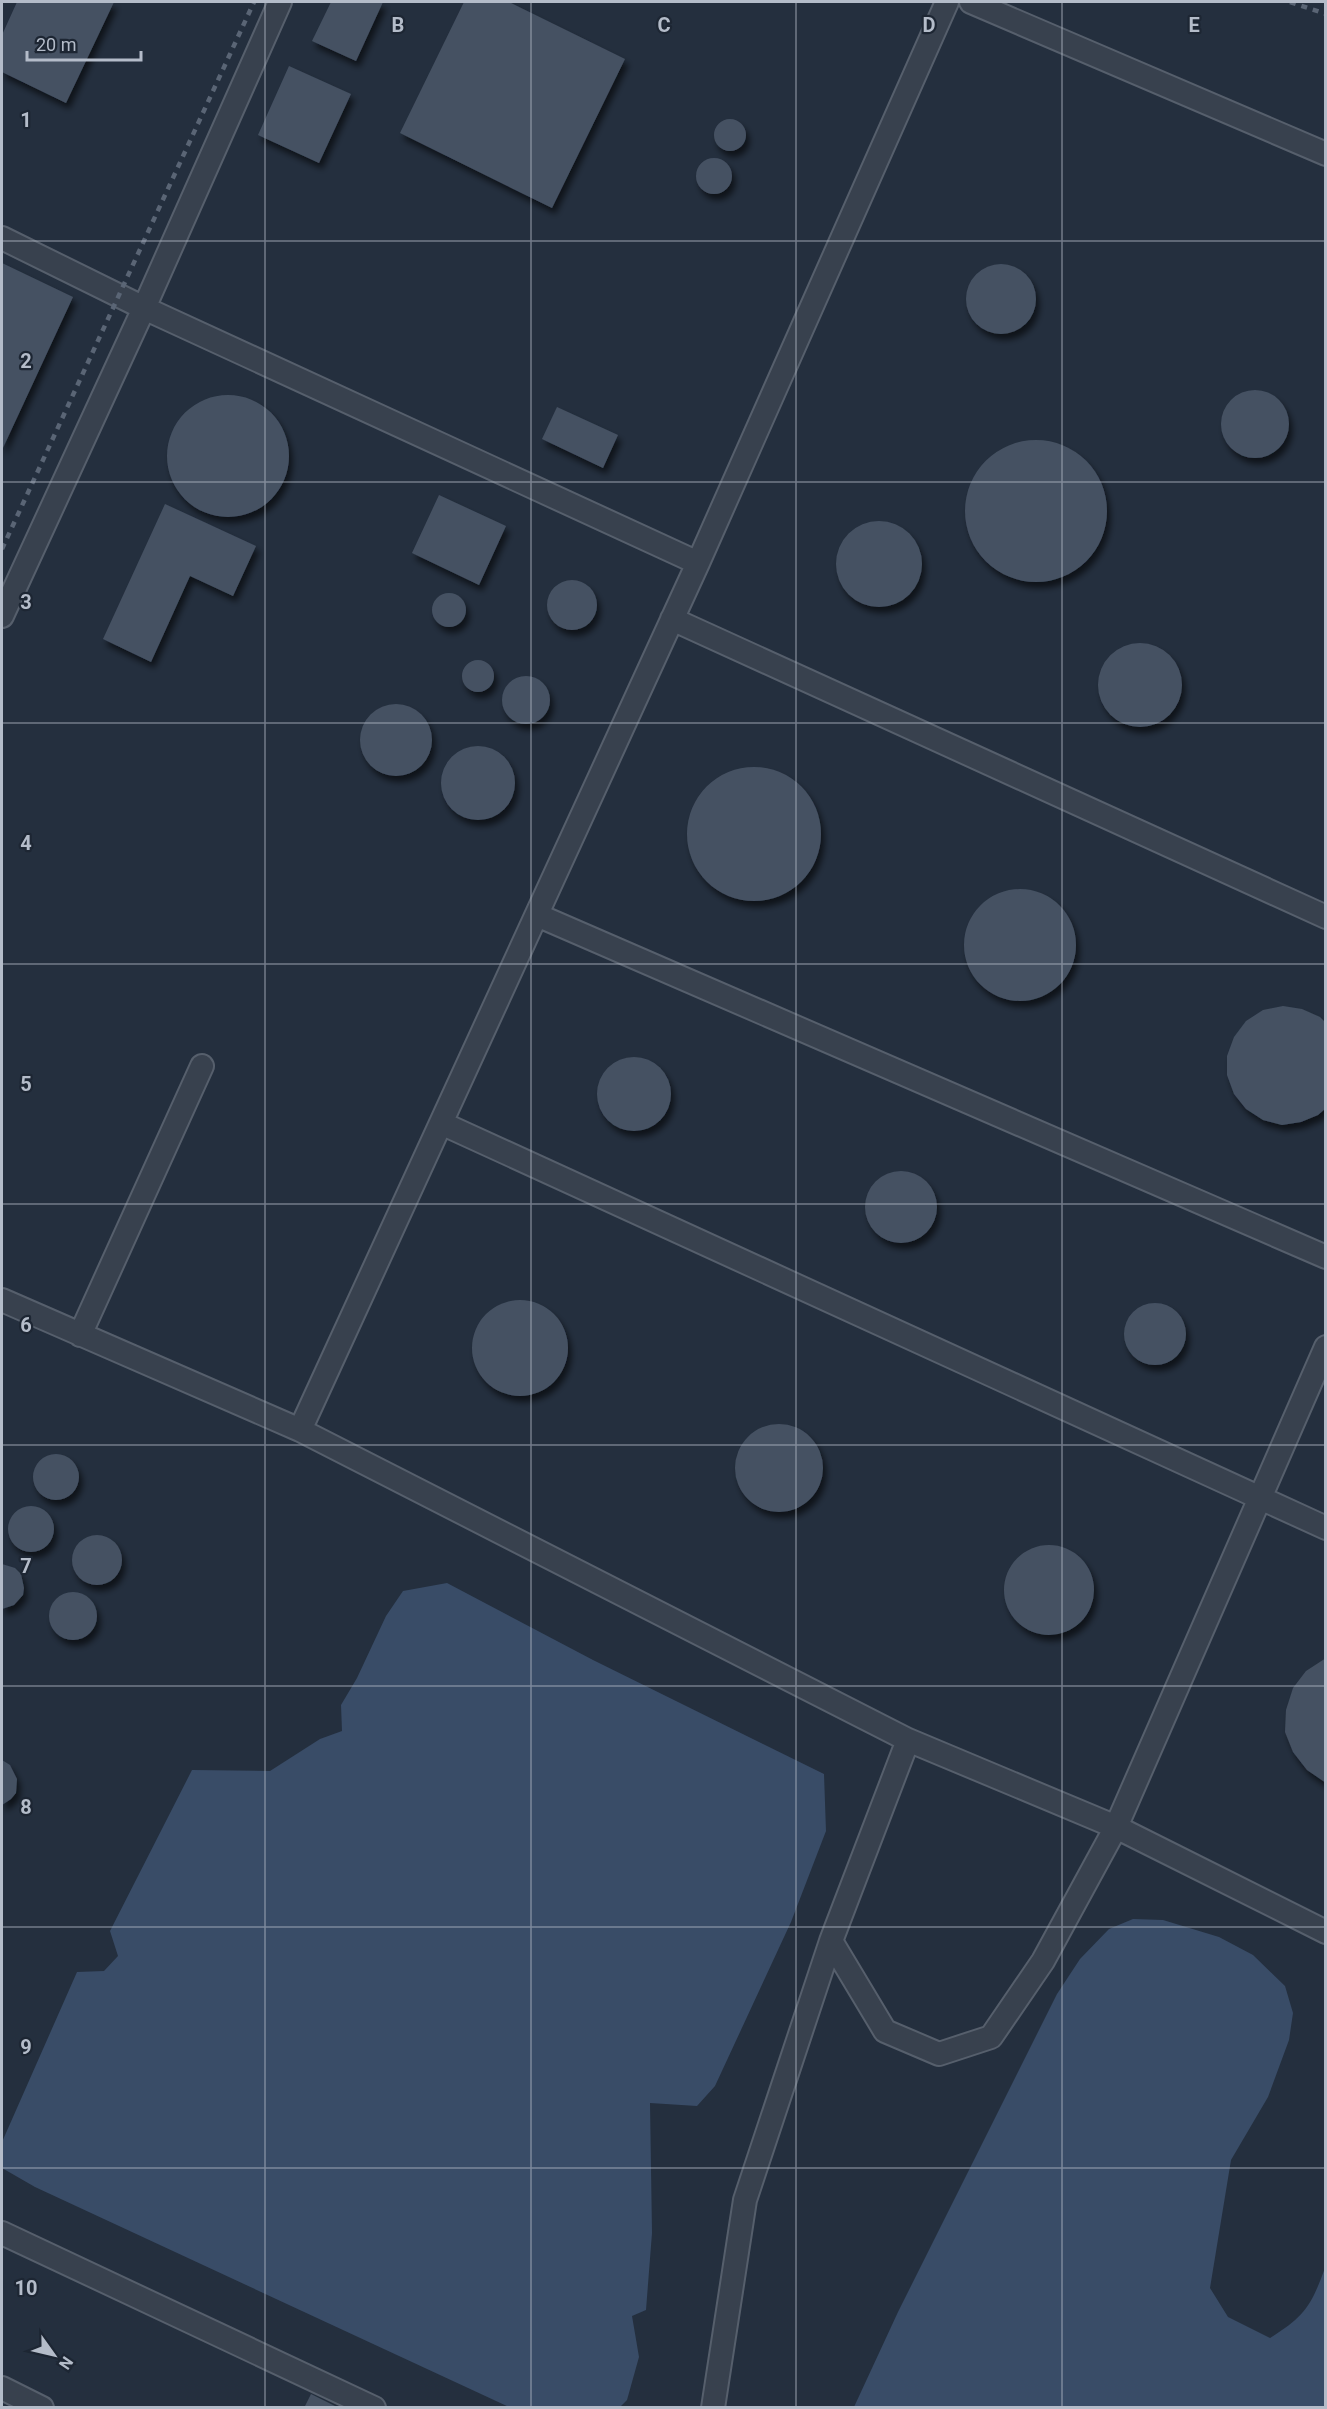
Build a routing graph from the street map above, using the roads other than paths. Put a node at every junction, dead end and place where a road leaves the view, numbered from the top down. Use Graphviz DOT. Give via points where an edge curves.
graph roads {
  1 [pos="280,2"];
  2 [pos="947,2"];
  3 [pos="970,2"];
  4 [pos="1326,154"];
  5 [pos="2,238"];
  6 [pos="144,308"];
  7 [pos="698,563"];
  8 [pos="2,616"];
  9 [pos="672,619"];
  10 [pos="537,915"];
  11 [pos="1326,917"];
  12 [pos="202,1066"];
  13 [pos="441,1124"];
  14 [pos="1326,1257"];
  15 [pos="2,1300"];
  16 [pos="80,1335"];
  17 [pos="1326,1347"];
  18 [pos="300,1430"];
  19 [pos="1259,1496"];
  20 [pos="1326,1528"];
  21 [pos="908,1740"];
  22 [pos="1116,1827"];
  23 [pos="1326,1932"];
  24 [pos="831,1941"];
  25 [pos="2,2233"];
  26 [pos="2,2388"];
  27 [pos="42,2408"];
  28 [pos="374,2408"];
  29 [pos="712,2408"];
  1 -- 6 [label="lane"];
  2 -- 7 [label="lane"];
  3 -- 4 [label="lane"];
  5 -- 6 [label="lane"];
  6 -- 7 [label="lane"];
  6 -- 8 [label="lane"];
  7 -- 9 [label="lane"];
  9 -- 10 [label="lane"];
  9 -- 11 [label="lane"];
  10 -- 13 [label="lane"];
  10 -- 14 [label="lane"];
  12 -- 16 [label="lane"];
  13 -- 18 [label="lane"];
  13 -- 19 [label="lane"];
  15 -- 16 [label="lane"];
  16 -- 18 [label="lane"];
  17 -- 19 [label="lane"];
  18 -- 21 [label="lane"];
  19 -- 20 [label="lane"];
  19 -- 22 [label="lane"];
  21 -- 22 [label="lane"];
  21 -- 24 [label="lane"];
  22 -- 23 [label="lane"];
  22 -- 24 [label="lane" via="1042,1961 991,2037 939,2054 885,2031"];
  24 -- 29 [label="lane" via="745,2200"];
  25 -- 28 [label="lane"];
  26 -- 27 [label="lane"];
}
